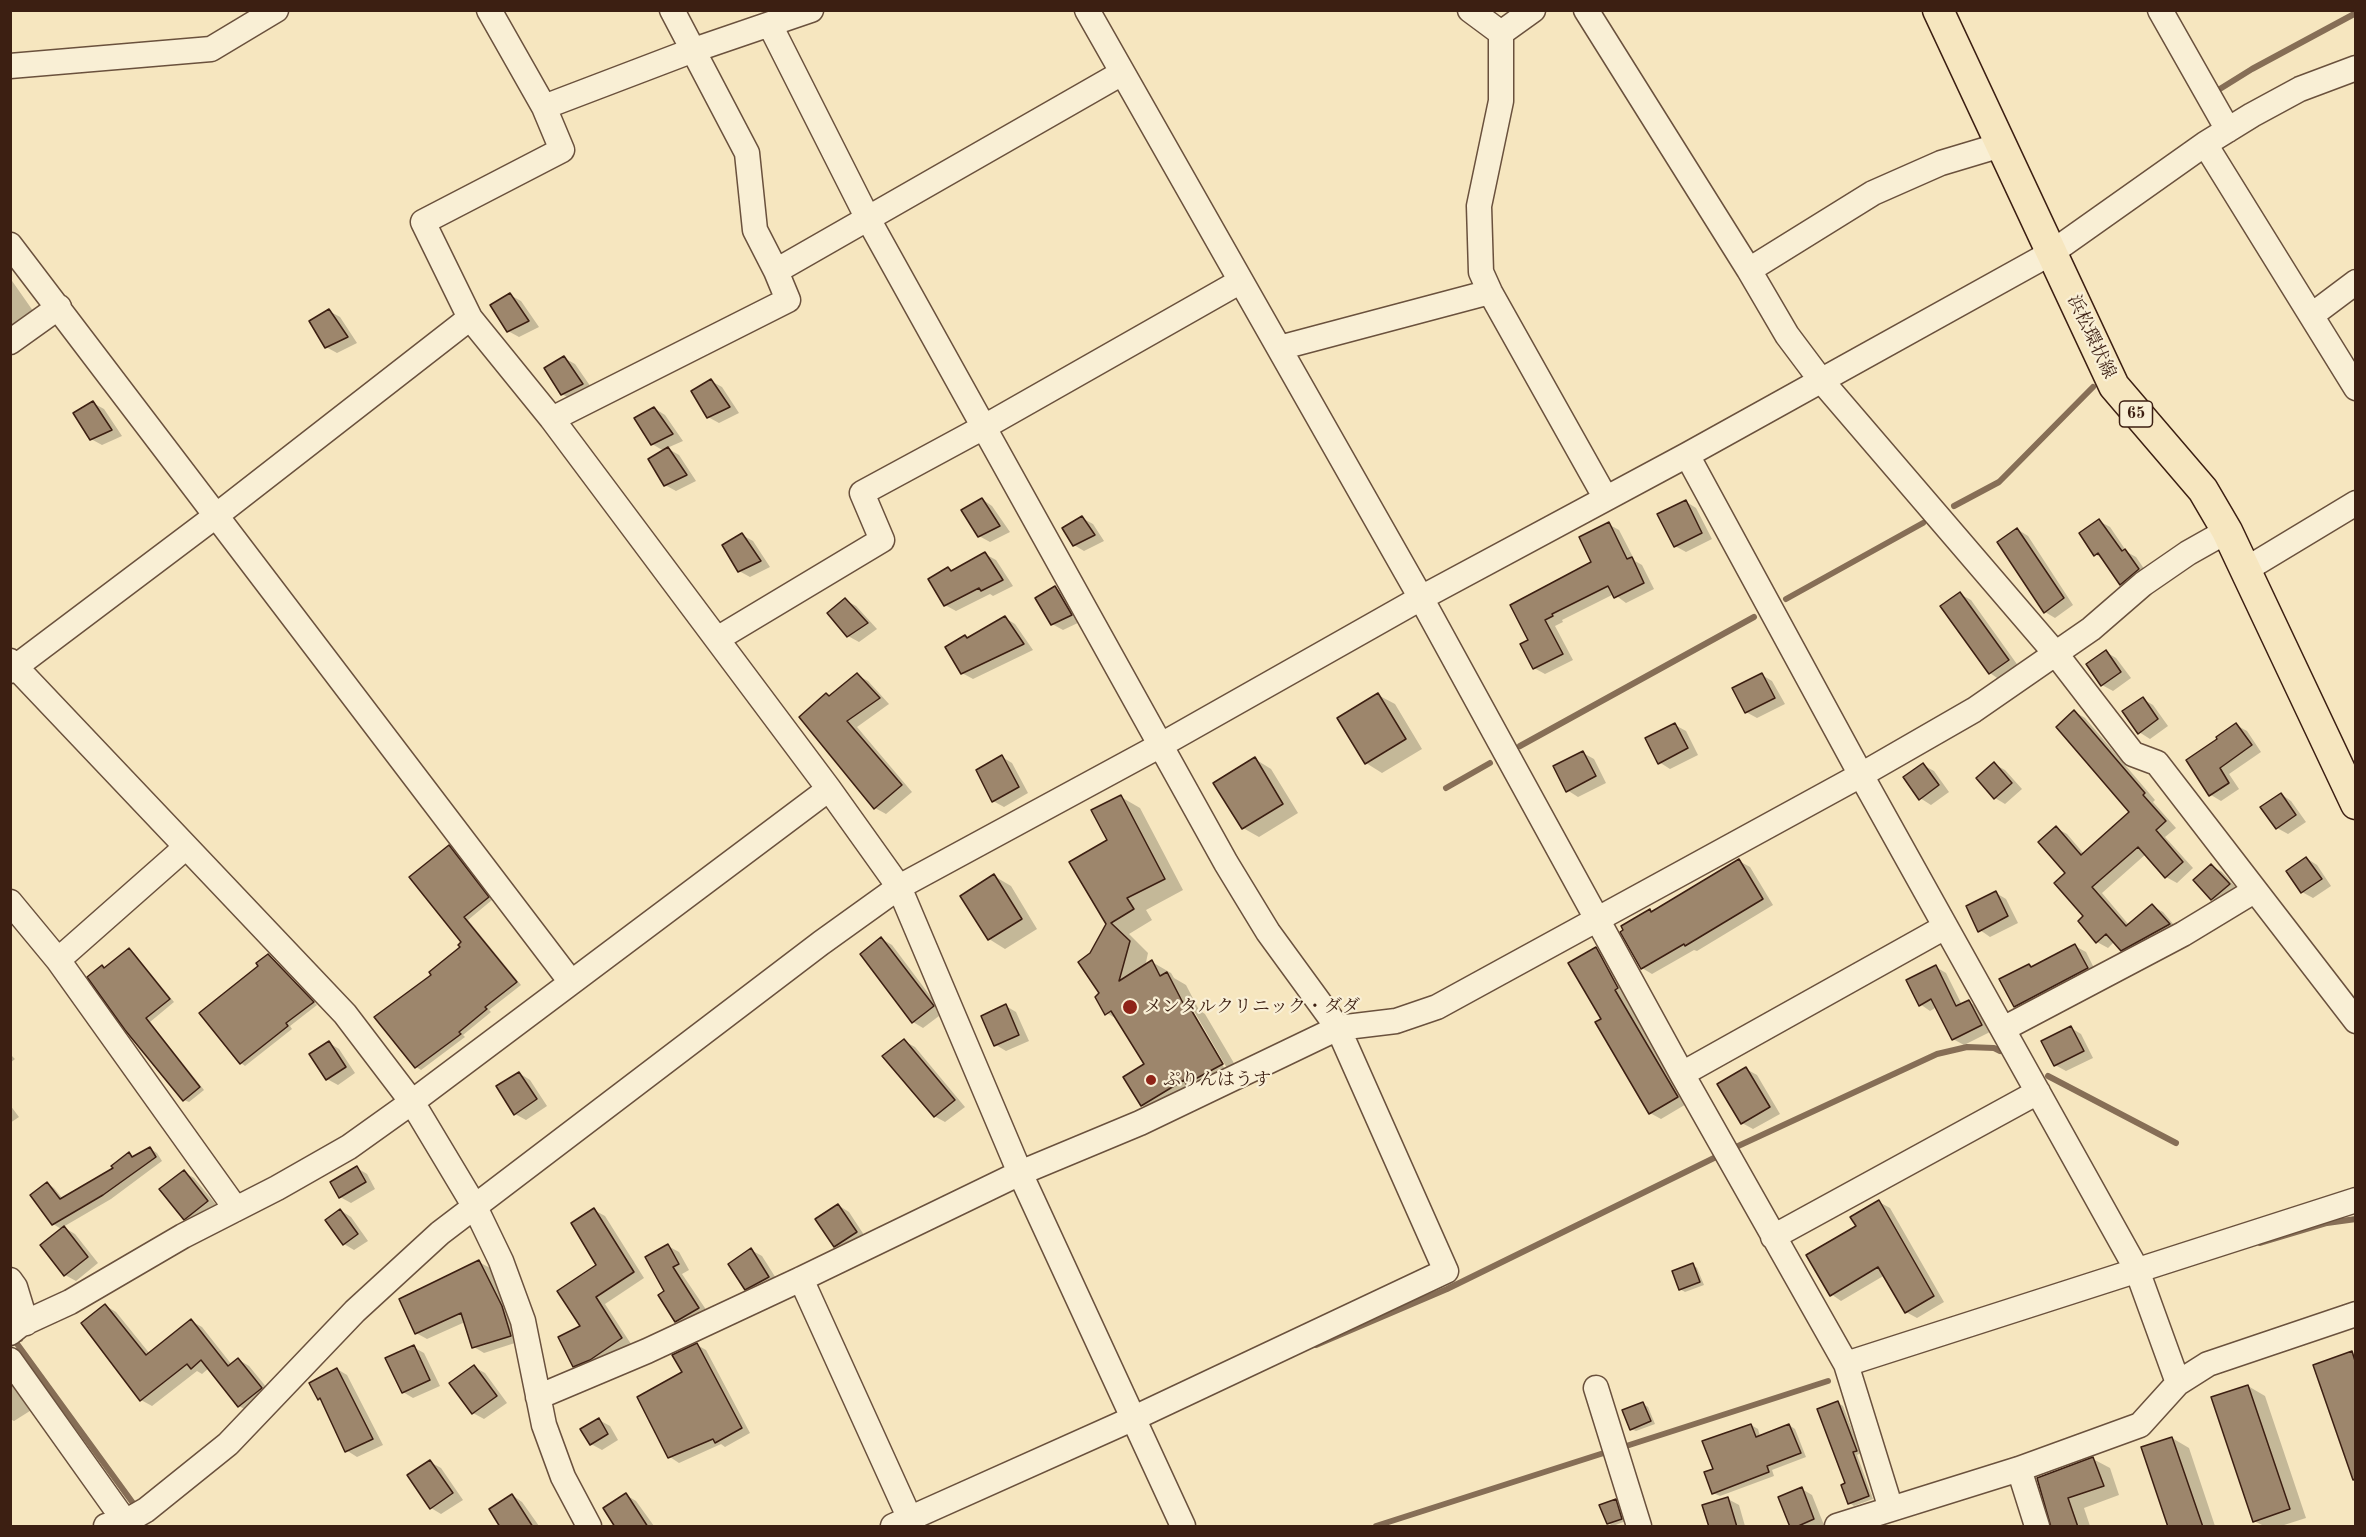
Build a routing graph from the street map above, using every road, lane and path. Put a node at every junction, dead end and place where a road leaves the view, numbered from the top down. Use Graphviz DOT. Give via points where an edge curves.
graph roads {
  1 [pos="276,10"];
  2 [pos="489,10"];
  3 [pos="672,10"];
  4 [pos="811,10"];
  5 [pos="1088,10"];
  6 [pos="1470,10"];
  7 [pos="1533,10"];
  8 [pos="1586,10"];
  9 [pos="1938,10"];
  10 [pos="2160,10"];
  11 [pos="770,25"];
  12 [pos="1501,33"];
  13 [pos="691,51"];
  14 [pos="10,66"];
  15 [pos="2355,68"];
  16 [pos="1122,73"];
  17 [pos="544,107"];
  18 [pos="2228,130"];
  19 [pos="2205,144"];
  20 [pos="2001,145"];
  21 [pos="867,218"];
  22 [pos="10,245"];
  23 [pos="2051,253"];
  24 [pos="1749,270"];
  25 [pos="776,271"];
  26 [pos="1241,281"];
  27 [pos="2355,282"];
  28 [pos="1490,292"];
  29 [pos="59,307"];
  30 [pos="2312,315"];
  31 [pos="470,318"];
  32 [pos="10,342"];
  33 [pos="1279,348"];
  34 [pos="1820,379"];
  35 [pos="2355,388"];
  36 [pos="552,419"];
  37 [pos="984,427"];
  38 [pos="1687,455"];
  39 [pos="1605,497"];
  40 [pos="2355,503"];
  41 [pos="217,515"];
  42 [pos="2227,531"];
  43 [pos="2246,570"];
  44 [pos="1420,598"];
  45 [pos="717,639"];
  46 [pos="2056,654"];
  47 [pos="12,666"];
  48 [pos="1161,745"];
  49 [pos="1861,775"];
  50 [pos="829,789"];
  51 [pos="2355,804"];
  52 [pos="186,847"];
  53 [pos="899,887"];
  54 [pos="2254,891"];
  55 [pos="10,902"];
  56 [pos="1598,920"];
  57 [pos="1945,927"];
  58 [pos="58,960"];
  59 [pos="571,982"];
  60 [pos="2355,1021"];
  61 [pos="1338,1028"];
  62 [pos="2003,1029"];
  63 [pos="1682,1074"];
  64 [pos="2038,1092"];
  65 [pos="412,1102"];
  66 [pos="1020,1173"];
  67 [pos="2355,1200"];
  68 [pos="475,1207"];
  69 [pos="236,1209"];
  70 [pos="1773,1237"];
  71 [pos="2137,1270"];
  72 [pos="801,1279"];
  73 [pos="10,1280"];
  74 [pos="2355,1314"];
  75 [pos="19,1327"];
  76 [pos="10,1360"];
  77 [pos="1846,1364"];
  78 [pos="2178,1383"];
  79 [pos="1596,1388"];
  80 [pos="538,1397"];
  81 [pos="1132,1419"];
  82 [pos="2019,1469"];
  83 [pos="1891,1509"];
  84 [pos="127,1519"];
  85 [pos="902,1523"];
  86 [pos="589,1527"];
  87 [pos="1183,1527"];
  88 [pos="1639,1527"];
  89 [pos="1837,1527"];
  90 [pos="2037,1527"];
  1 -- 14 [label="street" via="211,48"];
  2 -- 17 [label="street"];
  3 -- 13 [label="street"];
  4 -- 11 [label="street"];
  5 -- 16 [label="street"];
  6 -- 12 [label="street"];
  7 -- 12 [label="street"];
  8 -- 24 [label="street"];
  9 -- 20 [label="main road, 浜松環状線 / 65"];
  10 -- 18 [label="street"];
  11 -- 13 [label="street"];
  11 -- 21 [label="street"];
  12 -- 28 [label="street" via="1501,101 1479,206 1481,272"];
  13 -- 17 [label="street"];
  13 -- 25 [label="street" via="747,153 755,230"];
  15 -- 18 [label="street" via="2300,89"];
  16 -- 21 [label="street"];
  16 -- 26 [label="street"];
  17 -- 31 [label="street" via="562,150 423,222"];
  18 -- 19 [label="street"];
  19 -- 23 [label="street"];
  19 -- 30 [label="street"];
  20 -- 23 [label="main road, 浜松環状線 / 65"];
  20 -- 24 [label="street" via="1941,163 1873,193"];
  21 -- 25 [label="street"];
  21 -- 37 [label="street"];
  22 -- 29 [label="street"];
  23 -- 34 [label="street"];
  23 -- 42 [label="main road, 浜松環状線 / 65" via="2120,395 2202,490"];
  24 -- 34 [label="street" via="1787,335"];
  25 -- 36 [label="street" via="788,300"];
  26 -- 33 [label="street"];
  26 -- 37 [label="street"];
  27 -- 30 [label="street"];
  28 -- 33 [label="street"];
  28 -- 39 [label="street"];
  29 -- 32 [label="street"];
  29 -- 41 [label="street"];
  30 -- 35 [label="street"];
  31 -- 36 [label="street"];
  31 -- 41 [label="street"];
  33 -- 44 [label="street"];
  34 -- 38 [label="street"];
  34 -- 46 [label="street"];
  36 -- 45 [label="street"];
  37 -- 45 [label="street" via="862,493 882,540"];
  37 -- 48 [label="street"];
  38 -- 39 [label="street"];
  38 -- 49 [label="street"];
  39 -- 44 [label="street"];
  40 -- 43 [label="street"];
  41 -- 47 [label="street"];
  41 -- 59 [label="street"];
  42 -- 43 [label="main road, 浜松環状線 / 65"];
  42 -- 46 [label="street" via="2143,584"];
  43 -- 51 [label="main road, 浜松環状線 / 65"];
  44 -- 48 [label="street"];
  44 -- 56 [label="street"];
  45 -- 50 [label="street"];
  46 -- 49 [label="street" via="1974,710"];
  46 -- 54 [label="street" via="2133,754 2157,762"];
  47 -- 52 [label="street"];
  48 -- 53 [label="street"];
  48 -- 61 [label="street" via="1268,932"];
  49 -- 56 [label="street"];
  49 -- 57 [label="street"];
  50 -- 53 [label="street"];
  50 -- 59 [label="street"];
  52 -- 58 [label="street"];
  52 -- 65 [label="street" via="345,1014"];
  53 -- 66 [label="street"];
  53 -- 68 [label="street"];
  54 -- 60 [label="street"];
  54 -- 62 [label="street" via="2183,934"];
  55 -- 58 [label="street"];
  56 -- 61 [label="street" via="1437,1007 1396,1021"];
  56 -- 63 [label="street"];
  57 -- 62 [label="street"];
  57 -- 63 [label="street"];
  58 -- 69 [label="street"];
  59 -- 65 [label="street"];
  61 -- 66 [label="street" via="1140,1123"];
  61 -- 81 [label="street" via="1446,1271"];
  62 -- 64 [label="street"];
  63 -- 70 [label="street"];
  64 -- 70 [label="street"];
  64 -- 71 [label="street"];
  65 -- 68 [label="street"];
  65 -- 69 [label="street" via="349,1147"];
  66 -- 72 [label="street"];
  66 -- 81 [label="street"];
  67 -- 71 [label="street"];
  68 -- 80 [label="street" via="501,1261 523,1321"];
  68 -- 84 [label="street" via="377,1290 228,1444"];
  69 -- 75 [label="street"];
  70 -- 77 [label="street"];
  71 -- 77 [label="street"];
  71 -- 78 [label="street"];
  72 -- 80 [label="street"];
  72 -- 85 [label="street"];
  73 -- 75 [label="street" via="15,1287"];
  74 -- 78 [label="street" via="2208,1364"];
  76 -- 84 [label="street"];
  77 -- 83 [label="street"];
  78 -- 82 [label="street" via="2140,1425"];
  79 -- 88 [label="street"];
  80 -- 86 [label="street" via="563,1477"];
  81 -- 85 [label="street"];
  81 -- 87 [label="street"];
  82 -- 83 [label="street"];
  82 -- 90 [label="street"];
  83 -- 89 [label="street"];
}
